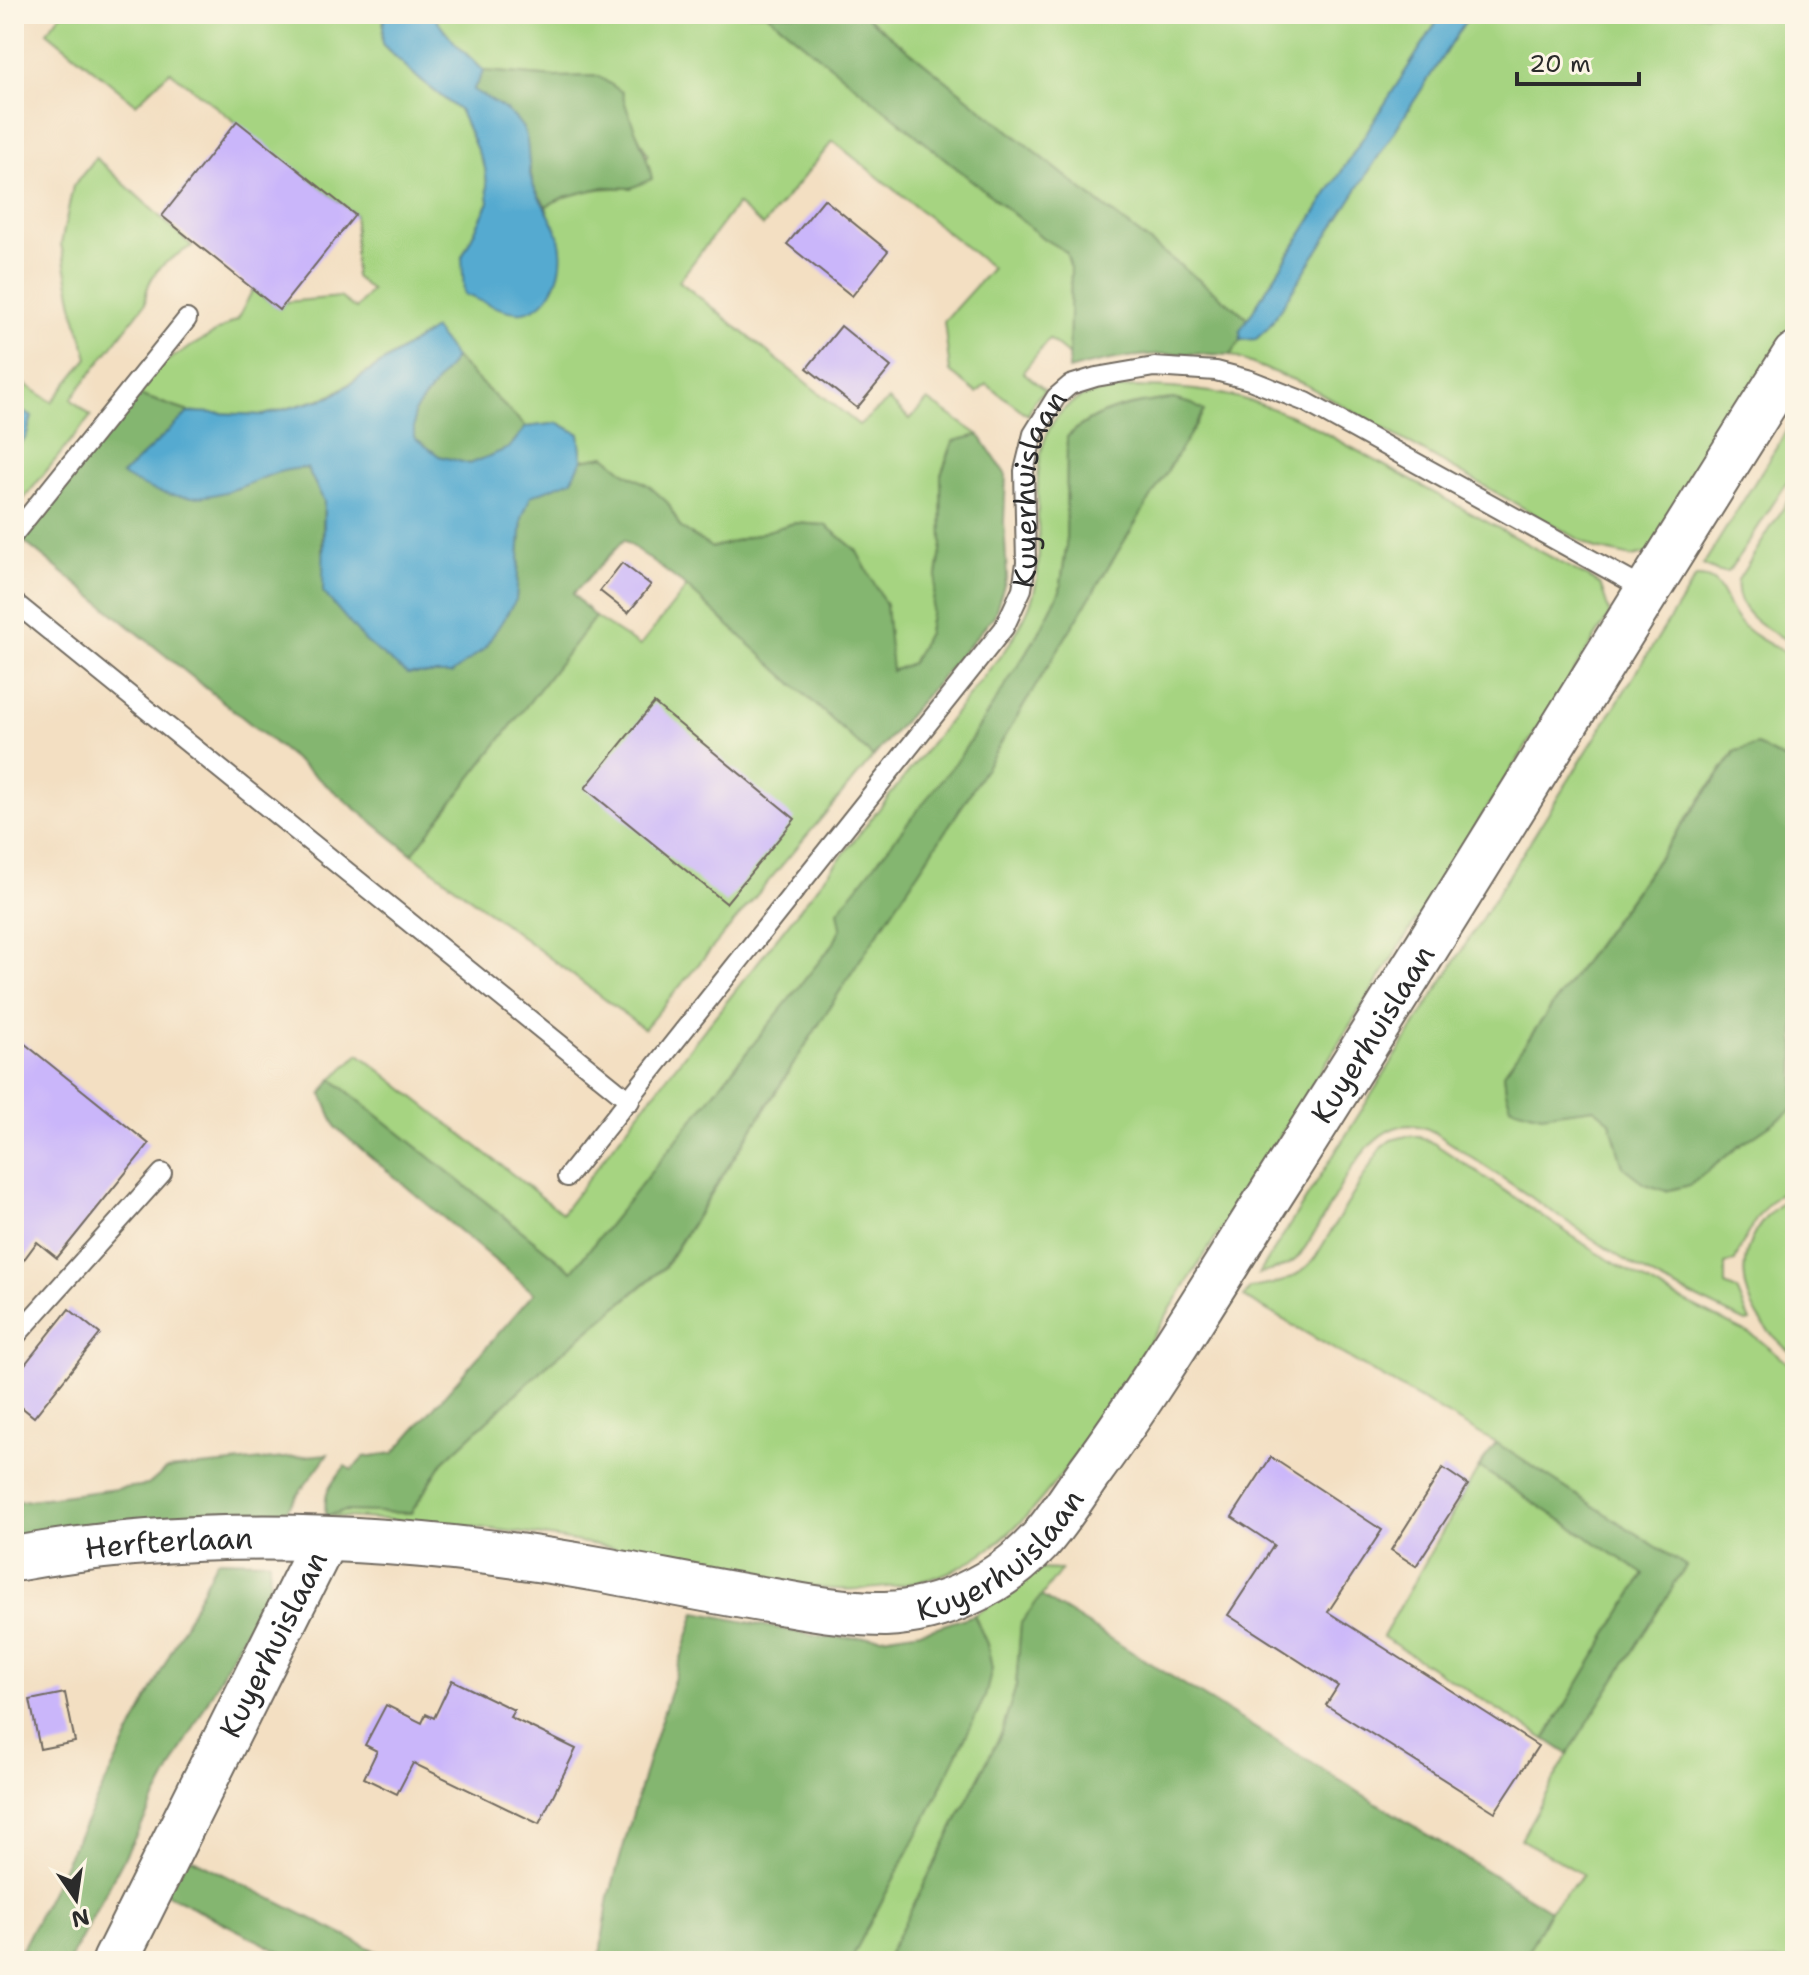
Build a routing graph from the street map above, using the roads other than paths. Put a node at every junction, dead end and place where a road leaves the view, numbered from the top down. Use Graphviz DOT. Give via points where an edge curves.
graph roads {
  1 [pos="187,319"];
  2 [pos="1795,355"];
  3 [pos="14,534"];
  4 [pos="1646,590"];
  5 [pos="14,602"];
  6 [pos="630,1101"];
  7 [pos="162,1173"];
  8 [pos="567,1177"];
  9 [pos="14,1338"];
  10 [pos="325,1539"];
  11 [pos="14,1559"];
  12 [pos="115,1961"];
  1 -- 3 [label="lane"];
  2 -- 4 [label="street, Kuyerhuislaan"];
  4 -- 6 [label="lane, Kuyerhuislaan" via="1276,389 1216,371 1154,367 1070,385 1033,434 1024,471 1026,563 1022,589 1004,628"];
  4 -- 10 [label="street, Kuyerhuislaan" via="1438,933 1124,1426 1039,1542 1011,1567 946,1601 885,1614 809,1607 509,1555"];
  5 -- 6 [label="lane"];
  6 -- 8 [label="lane, Kuyerhuislaan"];
  7 -- 9 [label="lane"];
  10 -- 11 [label="street, Herfterlaan" via="165,1541"];
  10 -- 12 [label="street, Kuyerhuislaan"];
}
